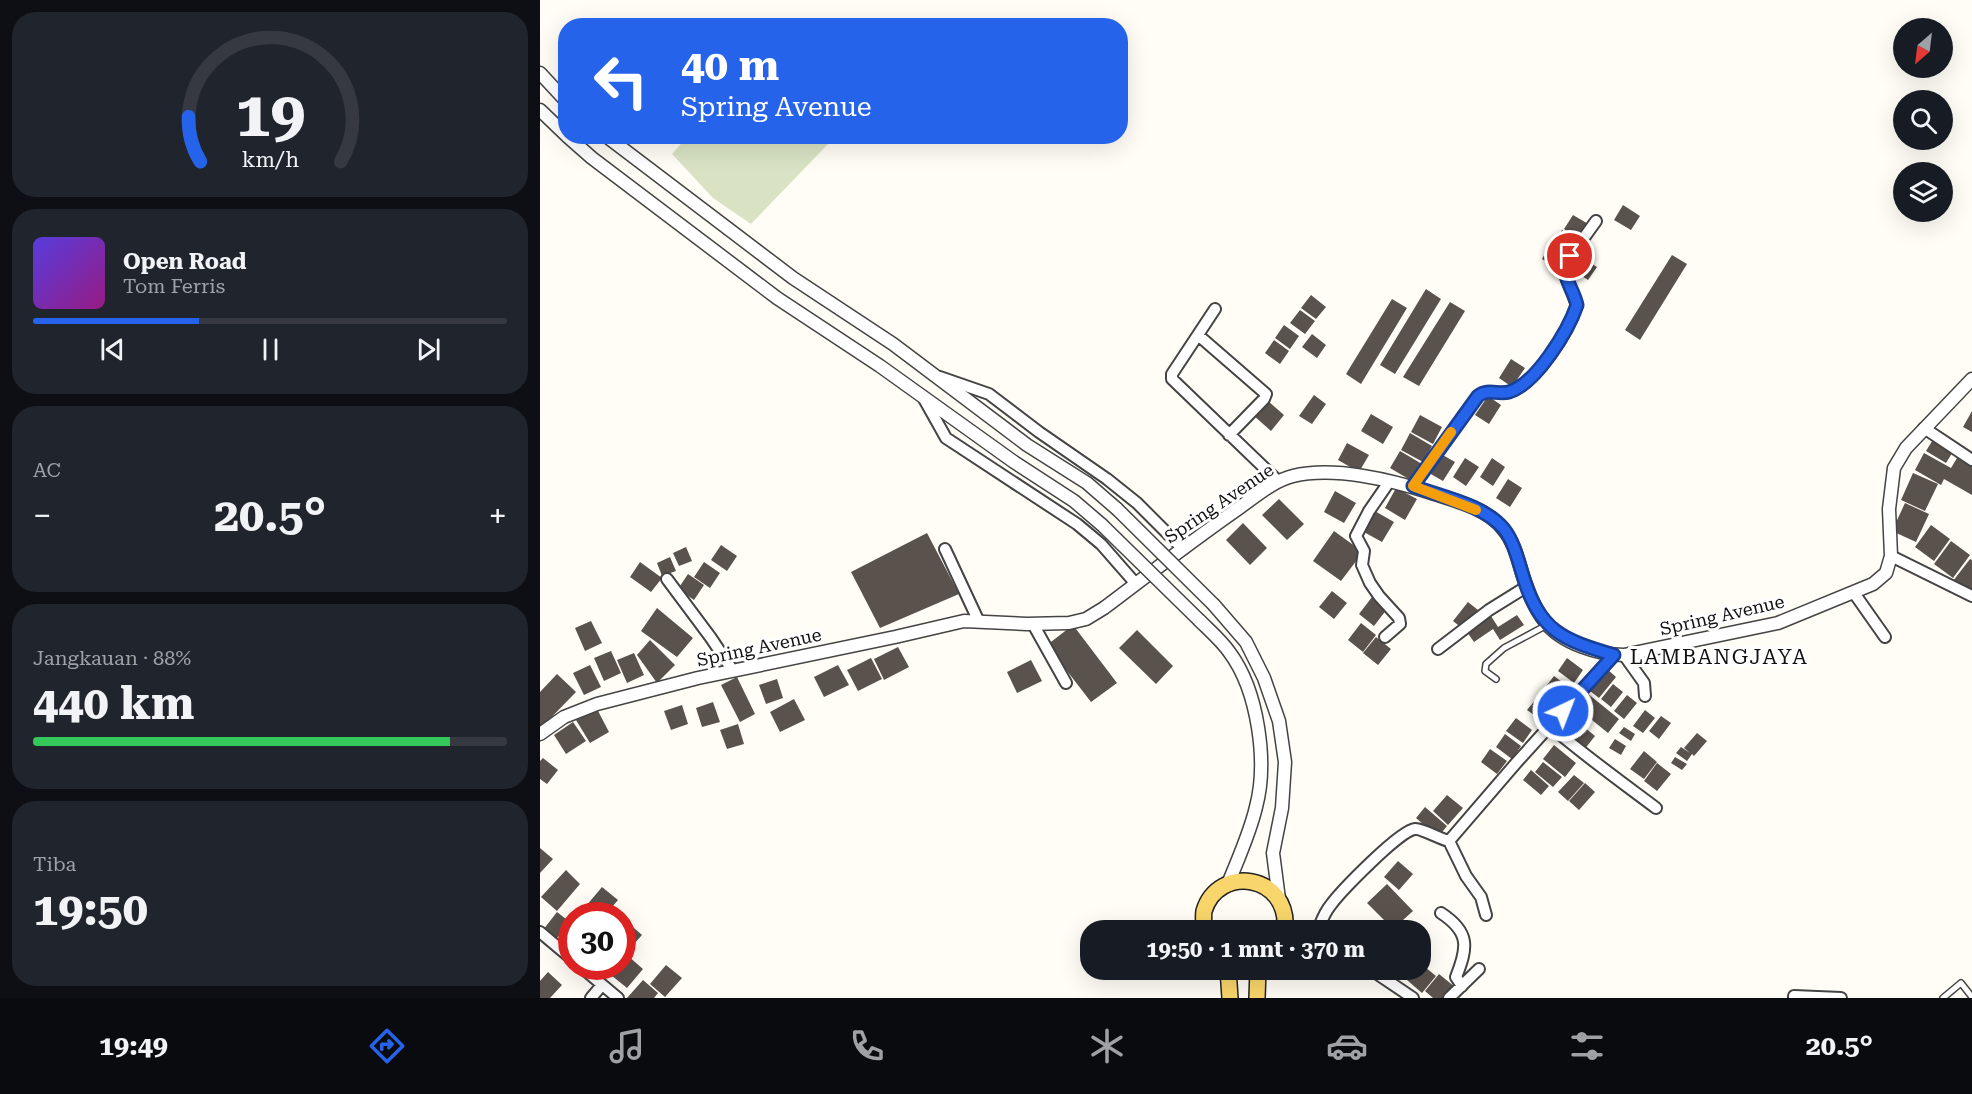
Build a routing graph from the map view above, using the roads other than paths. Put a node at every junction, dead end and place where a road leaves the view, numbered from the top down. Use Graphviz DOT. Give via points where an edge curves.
graph roads {
  1 [pos="540,73"];
  2 [pos="558,92"];
  3 [pos="540,110"];
  4 [pos="558,128"];
  5 [pos="575,144"];
  6 [pos="617,144"];
  7 [pos="1596,221"];
  8 [pos="1215,309"];
  9 [pos="1198,335"];
  10 [pos="937,376"];
  11 [pos="1969,386"];
  12 [pos="922,396"];
  13 [pos="1924,428"];
  14 [pos="1229,435"];
  15 [pos="1972,460"];
  16 [pos="1278,481"];
  17 [pos="1389,482"];
  18 [pos="1413,486"];
  19 [pos="945,549"];
  20 [pos="1183,549"];
  21 [pos="1891,556"];
  22 [pos="666,579"];
  23 [pos="1136,584"];
  24 [pos="1526,587"];
  25 [pos="1854,593"];
  26 [pos="1972,596"];
  27 [pos="978,622"];
  28 [pos="1033,624"];
  29 [pos="1547,625"];
  30 [pos="1385,637"];
  31 [pos="1885,638"];
  32 [pos="1438,649"];
  33 [pos="1619,655"];
  34 [pos="733,670"];
  35 [pos="1497,679"];
  36 [pos="1066,683"];
  37 [pos="1645,696"];
  38 [pos="1550,726"];
  39 [pos="540,734"];
  40 [pos="1656,808"];
  41 [pos="1449,841"];
  42 [pos="1228,884"];
  43 [pos="1279,898"];
  44 [pos="1441,913"];
  45 [pos="1486,915"];
  46 [pos="1204,920"];
  47 [pos="1286,920"];
  48 [pos="1323,920"];
  49 [pos="540,932"];
  50 [pos="558,947"];
  51 [pos="1479,969"];
  52 [pos="596,980"];
  53 [pos="1229,980"];
  54 [pos="1258,980"];
  55 [pos="1385,980"];
  56 [pos="602,985"];
  57 [pos="1462,986"];
  58 [pos="1406,996"];
  59 [pos="1971,997"];
  60 [pos="591,998"];
  61 [pos="618,998"];
  62 [pos="1230,998"];
  63 [pos="1257,998"];
  64 [pos="1449,998"];
  65 [pos="1794,998"];
  66 [pos="1841,998"];
  67 [pos="1943,998"];
  1 -- 2 [label="street"];
  3 -- 4 [label="street"];
  5 -- 12 [label="street" via="777,298"];
  6 -- 10 [label="street" via="793,278"];
  7 -- 18 [label="street" via="1565,264 1564,272 1577,305 1555,349 1534,375 1518,387 1478,396"];
  8 -- 9 [label="street"];
  9 -- 14 [label="street" via="1172,379"];
  9 -- 14 [label="street" via="1266,394"];
  10 -- 20 [label="street" via="989,394 1107,479"];
  10 -- 43 [label="street, bridge" via="1027,445 1087,483 1214,605 1246,642 1279,722 1285,762 1282,808 1273,853"];
  11 -- 13 [label="street"];
  12 -- 23 [label="street" via="946,438 1077,524 1101,544"];
  12 -- 42 [label="street, bridge" via="1074,501 1230,653 1247,686 1258,723 1261,761 1257,804"];
  13 -- 15 [label="street"];
  13 -- 21 [label="street" via="1894,468 1889,509"];
  14 -- 16 [label="street"];
  16 -- 17 [label="street, Spring Avenue" via="1318,474"];
  16 -- 20 [label="street, Spring Avenue"];
  17 -- 18 [label="street, Spring Avenue"];
  17 -- 30 [label="street" via="1356,536 1364,551 1362,565 1370,583 1399,618 1400,624"];
  18 -- 24 [label="street, Spring Avenue" via="1456,501 1499,524 1515,550"];
  19 -- 27 [label="street"];
  20 -- 23 [label="street, Spring Avenue"];
  21 -- 25 [label="street, Spring Avenue" via="1881,578"];
  21 -- 26 [label="street"];
  22 -- 34 [label="street"];
  23 -- 28 [label="street, Spring Avenue" via="1086,619"];
  24 -- 29 [label="street, Spring Avenue"];
  24 -- 32 [label="street"];
  25 -- 31 [label="street"];
  25 -- 33 [label="street, Spring Avenue" via="1778,622"];
  27 -- 28 [label="street, Spring Avenue"];
  27 -- 34 [label="street, Spring Avenue" via="964,621"];
  28 -- 36 [label="street"];
  29 -- 33 [label="street, Spring Avenue" via="1570,641"];
  29 -- 35 [label="lane" via="1504,648 1486,664 1485,670"];
  33 -- 37 [label="street" via="1644,683"];
  33 -- 38 [label="street"];
  34 -- 39 [label="street, Spring Avenue" via="597,705 564,717"];
  38 -- 40 [label="street" via="1589,760"];
  38 -- 41 [label="street"];
  41 -- 45 [label="street" via="1481,897"];
  41 -- 48 [label="street" via="1419,829 1406,831 1330,906"];
  42 -- 43 [label="main road" via="1246,880 1265,886"];
  42 -- 46 [label="main road" via="1212,895"];
  43 -- 47 [label="main road"];
  44 -- 57 [label="street" via="1457,924 1464,938 1464,959 1456,977"];
  49 -- 50 [label="street"];
  51 -- 57 [label="street"];
  52 -- 56 [label="street"];
  53 -- 62 [label="main road"];
  54 -- 63 [label="main road"];
  55 -- 58 [label="street"];
  56 -- 60 [label="street"];
  56 -- 61 [label="street"];
  57 -- 64 [label="street"];
  59 -- 67 [label="lane" via="1961,983"];
  65 -- 66 [label="street"];
}
